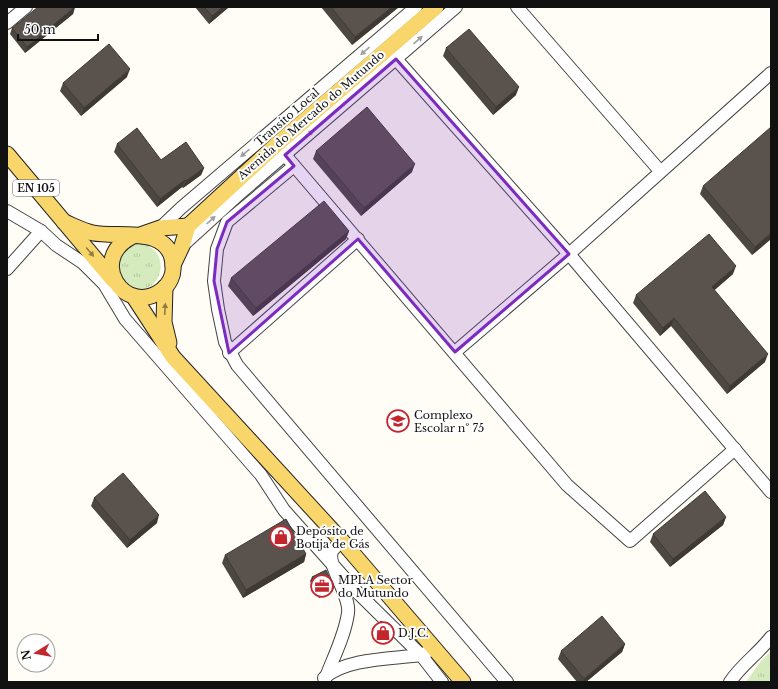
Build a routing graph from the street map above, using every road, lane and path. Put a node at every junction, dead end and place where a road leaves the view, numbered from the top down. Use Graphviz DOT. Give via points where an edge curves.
graph roads {
  1 [pos="26,7"];
  2 [pos="416,7"];
  3 [pos="436,7"];
  4 [pos="456,7"];
  5 [pos="517,7"];
  6 [pos="7,23"];
  7 [pos="396,59"];
  8 [pos="771,73"];
  9 [pos="7,154"];
  10 [pos="285,155"];
  11 [pos="294,166"];
  12 [pos="660,171"];
  13 [pos="7,211"];
  14 [pos="64,222"];
  15 [pos="188,226"];
  16 [pos="160,228"];
  17 [pos="41,231"];
  18 [pos="136,235"];
  19 [pos="358,239"];
  20 [pos="182,246"];
  21 [pos="569,254"];
  22 [pos="173,264"];
  23 [pos="7,269"];
  24 [pos="117,284"];
  25 [pos="165,287"];
  26 [pos="134,297"];
  27 [pos="455,352"];
  28 [pos="229,353"];
  29 [pos="173,357"];
  30 [pos="735,449"];
  31 [pos="771,492"];
  32 [pos="342,541"];
  33 [pos="332,563"];
  34 [pos="771,637"];
  35 [pos="435,649"];
  36 [pos="421,655"];
  37 [pos="323,679"];
  38 [pos="442,682"];
  39 [pos="463,682"];
  40 [pos="507,682"];
  41 [pos="730,682"];
  1 -- 6 [label="street"];
  2 -- 16 [label="street, Transito Local, one-way"];
  3 -- 15 [label="main road, Avenida do Mercado do Mutundo" via="276,144"];
  7 -- 4 [label="street, one-way"];
  5 -- 12 [label="street"];
  10 -- 7 [label="street, one-way"];
  7 -- 21 [label="street"];
  8 -- 12 [label="street"];
  9 -- 14 [label="main road, EN 105"];
  10 -- 11 [label="street"];
  20 -- 10 [label="street, one-way"];
  11 -- 19 [label="street"];
  11 -- 28 [label="street" via="228,222 216,249 214,280"];
  12 -- 21 [label="street"];
  13 -- 17 [label="street"];
  14 -- 18 [label="main road" via="92,233"];
  14 -- 24 [label="main road, EN 105, one-way"];
  15 -- 16 [label="main road"];
  15 -- 20 [label="main road"];
  16 -- 18 [label="main road"];
  17 -- 23 [label="street"];
  17 -- 33 [label="street" via="56,245 83,263 104,284 125,319 261,475 284,510"];
  18 -- 22 [label="main road" via="152,236 163,243 170,252"];
  18 -- 24 [label="main road" via="124,240 112,256 112,275"];
  19 -- 27 [label="street"];
  19 -- 28 [label="street"];
  20 -- 22 [label="main road"];
  21 -- 27 [label="street"];
  21 -- 30 [label="street"];
  22 -- 25 [label="main road" via="170,279"];
  24 -- 26 [label="main road" via="124,292"];
  25 -- 26 [label="main road" via="151,296"];
  29 -- 25 [label="main road, one-way" via="164,322"];
  26 -- 29 [label="main road"];
  27 -- 30 [label="street" via="567,485 630,541"];
  28 -- 40 [label="street"];
  29 -- 32 [label="main road"];
  30 -- 31 [label="street"];
  32 -- 33 [label="street" via="333,550"];
  32 -- 35 [label="main road"];
  33 -- 36 [label="street" via="357,592"];
  33 -- 37 [label="street" via="348,601 348,612 343,632"];
  34 -- 41 [label="street"];
  35 -- 36 [label="street"];
  35 -- 39 [label="main road"];
  36 -- 37 [label="street" via="354,664 340,668"];
  36 -- 38 [label="street"];
}
